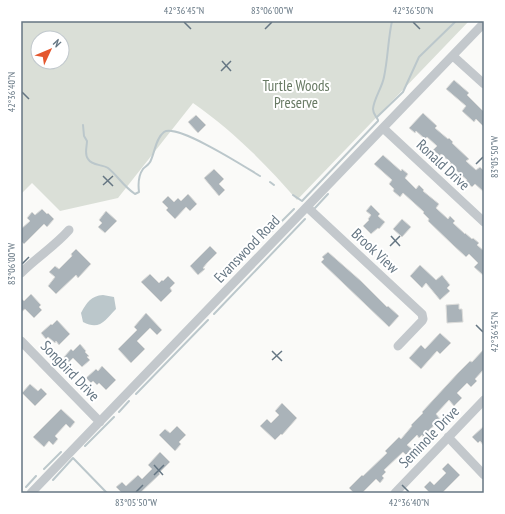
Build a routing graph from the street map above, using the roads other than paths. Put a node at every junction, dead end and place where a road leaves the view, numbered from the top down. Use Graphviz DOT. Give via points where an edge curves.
graph roads {
  1 [pos="483,24"];
  2 [pos="453,56"];
  3 [pos="484,84"];
  4 [pos="383,128"];
  5 [pos="307,207"];
  6 [pos="484,222"];
  7 [pos="69,230"];
  8 [pos="21,273"];
  9 [pos="21,341"];
  10 [pos="398,346"];
  11 [pos="484,400"];
  12 [pos="100,422"];
  13 [pos="448,438"];
  14 [pos="484,474"];
  15 [pos="31,493"];
  16 [pos="395,493"];
  1 -- 2 [label="street, Evanswood Road"];
  2 -- 3 [label="street"];
  2 -- 4 [label="street, Evanswood Road"];
  4 -- 5 [label="street, Evanswood Road"];
  4 -- 6 [label="street, Ronald Drive"];
  5 -- 10 [label="street, Brook View" via="420,311 422,321"];
  5 -- 12 [label="street, Evanswood Road"];
  7 -- 8 [label="street"];
  9 -- 12 [label="street, Songbird Drive"];
  11 -- 13 [label="street, Seminole Drive"];
  12 -- 15 [label="street, Evanswood Road"];
  13 -- 14 [label="street"];
  13 -- 16 [label="street, Seminole Drive"];
}
